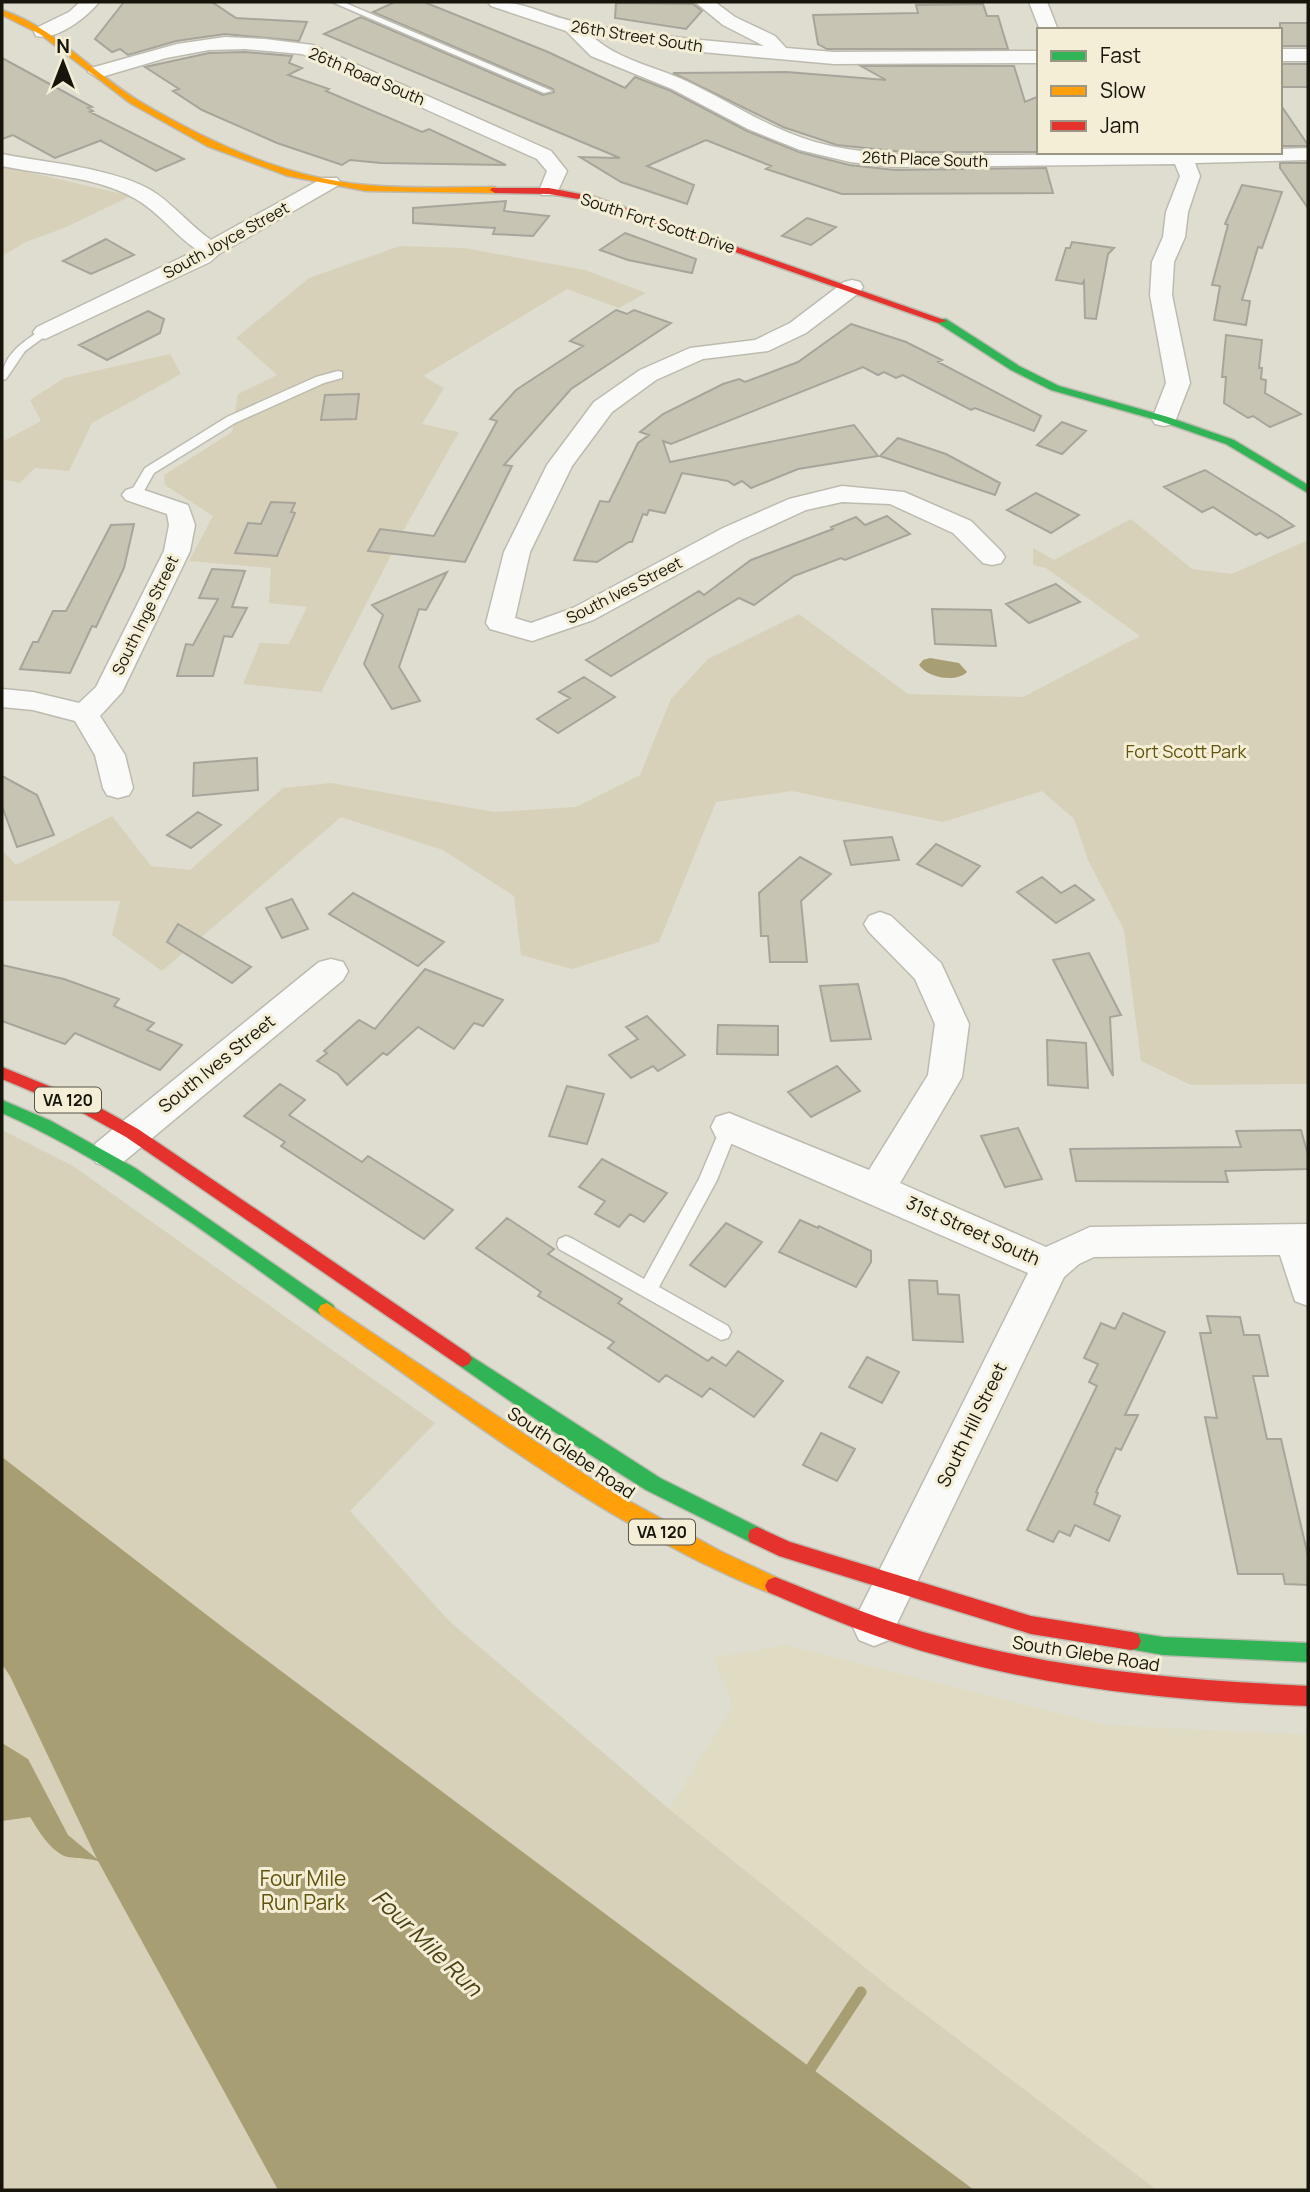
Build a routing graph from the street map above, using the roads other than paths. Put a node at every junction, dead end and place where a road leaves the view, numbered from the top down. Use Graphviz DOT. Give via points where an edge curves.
graph roads {
  1 [pos="90,2"];
  2 [pos="336,2"];
  3 [pos="497,2"];
  4 [pos="704,2"];
  5 [pos="1038,2"];
  6 [pos="2,12"];
  7 [pos="572,27"];
  8 [pos="1048,28"];
  9 [pos="43,32"];
  10 [pos="1308,45"];
  11 [pos="1282,46"];
  12 [pos="1037,47"];
  13 [pos="781,52"];
  14 [pos="1282,55"];
  15 [pos="1308,55"];
  16 [pos="1037,57"];
  17 [pos="97,72"];
  18 [pos="547,91"];
  19 [pos="1282,153"];
  20 [pos="1308,153"];
  21 [pos="1246,154"];
  22 [pos="1183,155"];
  23 [pos="2,160"];
  24 [pos="330,182"];
  25 [pos="549,191"];
  26 [pos="211,249"];
  27 [pos="852,287"];
  28 [pos="45,332"];
  29 [pos="338,375"];
  30 [pos="2,376"];
  31 [pos="1164,419"];
  32 [pos="1308,490"];
  33 [pos="135,495"];
  34 [pos="992,557"];
  35 [pos="2,698"];
  36 [pos="85,714"];
  37 [pos="118,788"];
  38 [pos="880,924"];
  39 [pos="331,971"];
  40 [pos="2,1073"];
  41 [pos="2,1106"];
  42 [pos="729,1127"];
  43 [pos="132,1133"];
  44 [pos="103,1158"];
  45 [pos="877,1189"];
  46 [pos="1301,1239"];
  47 [pos="566,1244"];
  48 [pos="1050,1266"];
  49 [pos="648,1290"];
  50 [pos="1308,1290"];
  51 [pos="721,1332"];
  52 [pos="894,1584"];
  53 [pos="874,1625"];
  54 [pos="1308,1653"];
  55 [pos="1308,1696"];
  1 -- 9 [label="street" via="75,16"];
  2 -- 18 [label="lane"];
  3 -- 7 [label="street, 26th Street South"];
  4 -- 13 [label="street"];
  5 -- 8 [label="street"];
  6 -- 9 [label="street, South Fort Scott Drive"];
  7 -- 13 [label="street, 26th Street South" via="691,45"];
  7 -- 22 [label="street, 26th Place South" via="598,52 678,85 755,125 807,146 850,156 895,161"];
  9 -- 17 [label="street, South Fort Scott Drive"];
  10 -- 11 [label="street"];
  12 -- 13 [label="street, 26th Street South"];
  13 -- 16 [label="street, 26th Street South" via="834,58"];
  14 -- 15 [label="street"];
  17 -- 24 [label="street, South Fort Scott Drive" via="133,101 210,144 291,174"];
  17 -- 25 [label="street, 26th Road South" via="158,54 224,43 306,49 544,155 557,171"];
  19 -- 20 [label="street, 26th Place South"];
  21 -- 22 [label="street, 26th Place South"];
  22 -- 31 [label="street" via="1190,176 1163,262 1161,295 1178,383"];
  23 -- 26 [label="street" via="142,193 188,235"];
  24 -- 25 [label="street, South Fort Scott Drive" via="366,188"];
  24 -- 26 [label="street, South Joyce Street"];
  25 -- 27 [label="street, South Fort Scott Drive" via="615,206"];
  26 -- 28 [label="street, South Joyce Street"];
  27 -- 31 [label="street, South Fort Scott Drive" via="935,317 1055,388"];
  27 -- 34 [label="street, South Ives Street" via="798,328 760,346 698,353 648,374 603,407 559,466 517,552 500,623 533,632 583,614 733,534 798,505 842,494 895,498 962,527"];
  28 -- 30 [label="lane" via="21,349"];
  29 -- 33 [label="lane" via="231,420 149,471"];
  31 -- 32 [label="street, South Fort Scott Drive" via="1230,442"];
  33 -- 36 [label="street, South Inge Street" via="179,510 182,525 177,551 108,692"];
  35 -- 36 [label="street"];
  36 -- 37 [label="street" via="110,755"];
  38 -- 45 [label="street" via="929,972 952,1024 946,1077"];
  39 -- 43 [label="street, South Ives Street"];
  40 -- 43 [label="street, South Glebe Road / VA 120" via="87,1108"];
  41 -- 44 [label="street, South Glebe Road / VA 120" via="44,1123"];
  42 -- 45 [label="street, 31st Street South"];
  42 -- 49 [label="lane" via="708,1180"];
  43 -- 44 [label="street, South Ives Street"];
  43 -- 52 [label="street, South Glebe Road / VA 120" via="559,1425 653,1484 786,1550"];
  44 -- 53 [label="street, South Glebe Road / VA 120" via="626,1514 799,1598"];
  45 -- 48 [label="street, 31st Street South"];
  46 -- 48 [label="street, 31st Street South" via="1090,1242"];
  46 -- 50 [label="street"];
  47 -- 49 [label="lane"];
  48 -- 52 [label="street, South Hill Street"];
  49 -- 51 [label="lane"];
  52 -- 53 [label="street, South Hill Street"];
  52 -- 54 [label="street, South Glebe Road / VA 120" via="1031,1625 1163,1646"];
  53 -- 55 [label="street, South Glebe Road / VA 120" via="996,1659 1098,1677 1195,1690"];
}
